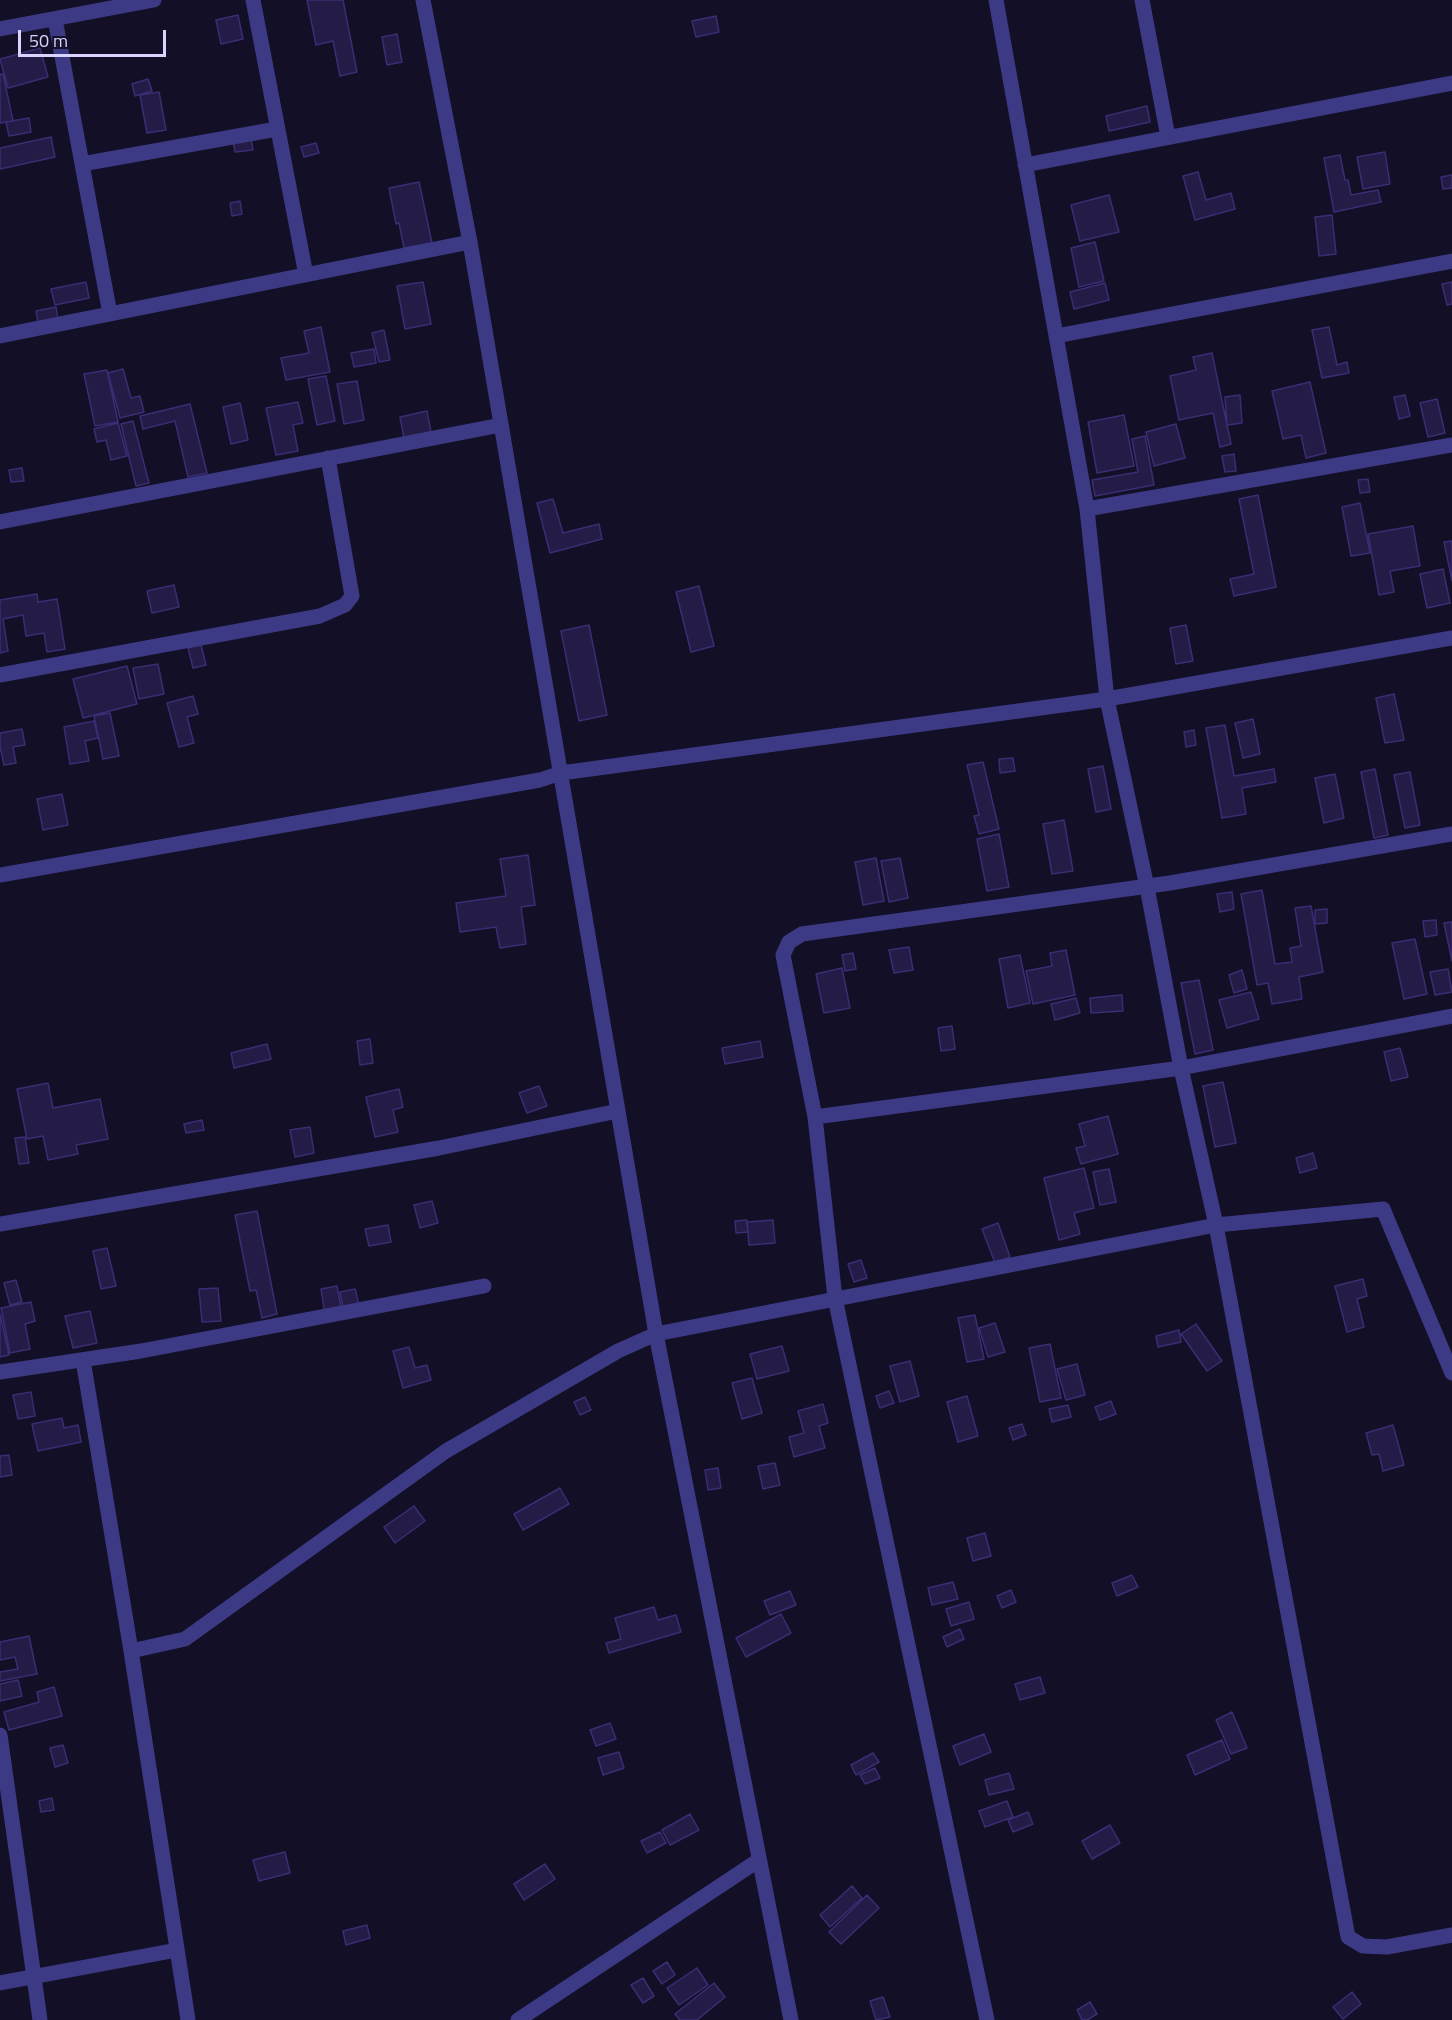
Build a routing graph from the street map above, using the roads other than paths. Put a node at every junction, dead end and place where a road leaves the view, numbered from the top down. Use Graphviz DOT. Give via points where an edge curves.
graph roads {
  1 [pos="154,0"];
  2 [pos="253,0"];
  3 [pos="423,0"];
  4 [pos="996,0"];
  5 [pos="1142,0"];
  6 [pos="55,19"];
  7 [pos="0,29"];
  8 [pos="1452,82"];
  9 [pos="277,129"];
  10 [pos="1168,137"];
  11 [pos="82,164"];
  12 [pos="1025,165"];
  13 [pos="470,242"];
  14 [pos="1452,261"];
  15 [pos="306,275"];
  16 [pos="110,314"];
  17 [pos="0,336"];
  18 [pos="1056,336"];
  19 [pos="501,425"];
  20 [pos="1452,445"];
  21 [pos="328,458"];
  22 [pos="1087,509"];
  23 [pos="0,522"];
  24 [pos="1452,638"];
  25 [pos="0,675"];
  26 [pos="1107,699"];
  27 [pos="561,773"];
  28 [pos="1452,834"];
  29 [pos="0,875"];
  30 [pos="1147,887"];
  31 [pos="1452,1016"];
  32 [pos="1181,1068"];
  33 [pos="618,1111"];
  34 [pos="815,1118"];
  35 [pos="0,1224"];
  36 [pos="1216,1225"];
  37 [pos="483,1286"];
  38 [pos="835,1298"];
  39 [pos="656,1334"];
  40 [pos="83,1360"];
  41 [pos="0,1372"];
  42 [pos="1452,1373"];
  43 [pos="131,1651"];
  44 [pos="0,1735"];
  45 [pos="6,1828"];
  46 [pos="759,1860"];
  47 [pos="1452,1935"];
  48 [pos="177,1950"];
  49 [pos="34,1977"];
  50 [pos="0,1983"];
  51 [pos="40,2020"];
  52 [pos="188,2020"];
  53 [pos="518,2020"];
  54 [pos="791,2020"];
  55 [pos="987,2020"];
  1 -- 6 [label="street"];
  2 -- 9 [label="street"];
  3 -- 13 [label="street"];
  4 -- 12 [label="street"];
  5 -- 10 [label="street"];
  6 -- 7 [label="street"];
  6 -- 11 [label="street"];
  8 -- 10 [label="street"];
  9 -- 11 [label="street"];
  9 -- 15 [label="street"];
  10 -- 12 [label="street"];
  11 -- 16 [label="street"];
  12 -- 18 [label="street"];
  13 -- 15 [label="street"];
  13 -- 19 [label="street"];
  14 -- 18 [label="street"];
  15 -- 16 [label="street"];
  16 -- 17 [label="street"];
  18 -- 22 [label="street"];
  19 -- 21 [label="street"];
  19 -- 27 [label="street"];
  20 -- 22 [label="street"];
  21 -- 23 [label="street"];
  21 -- 25 [label="street" via="352,596 345,605 320,616"];
  22 -- 26 [label="street"];
  24 -- 26 [label="street"];
  26 -- 27 [label="street"];
  26 -- 30 [label="street"];
  27 -- 29 [label="street" via="540,780"];
  27 -- 33 [label="street"];
  28 -- 30 [label="street"];
  30 -- 32 [label="street"];
  30 -- 34 [label="street" via="802,934 789,942 783,956"];
  31 -- 32 [label="street"];
  32 -- 34 [label="street"];
  32 -- 36 [label="street"];
  33 -- 35 [label="street" via="439,1148"];
  33 -- 39 [label="street"];
  34 -- 38 [label="street"];
  36 -- 38 [label="street"];
  36 -- 42 [label="street" via="1383,1209"];
  36 -- 47 [label="street" via="1348,1937 1363,1946 1387,1947"];
  37 -- 40 [label="street"];
  38 -- 39 [label="street"];
  38 -- 55 [label="street"];
  39 -- 43 [label="street" via="446,1451 185,1639"];
  39 -- 46 [label="street"];
  40 -- 41 [label="street"];
  40 -- 43 [label="street"];
  43 -- 48 [label="street"];
  44 -- 45 [label="street"];
  45 -- 49 [label="street"];
  46 -- 53 [label="street"];
  46 -- 54 [label="street"];
  48 -- 49 [label="street"];
  48 -- 52 [label="street"];
  49 -- 50 [label="street"];
  49 -- 51 [label="street"];
}
